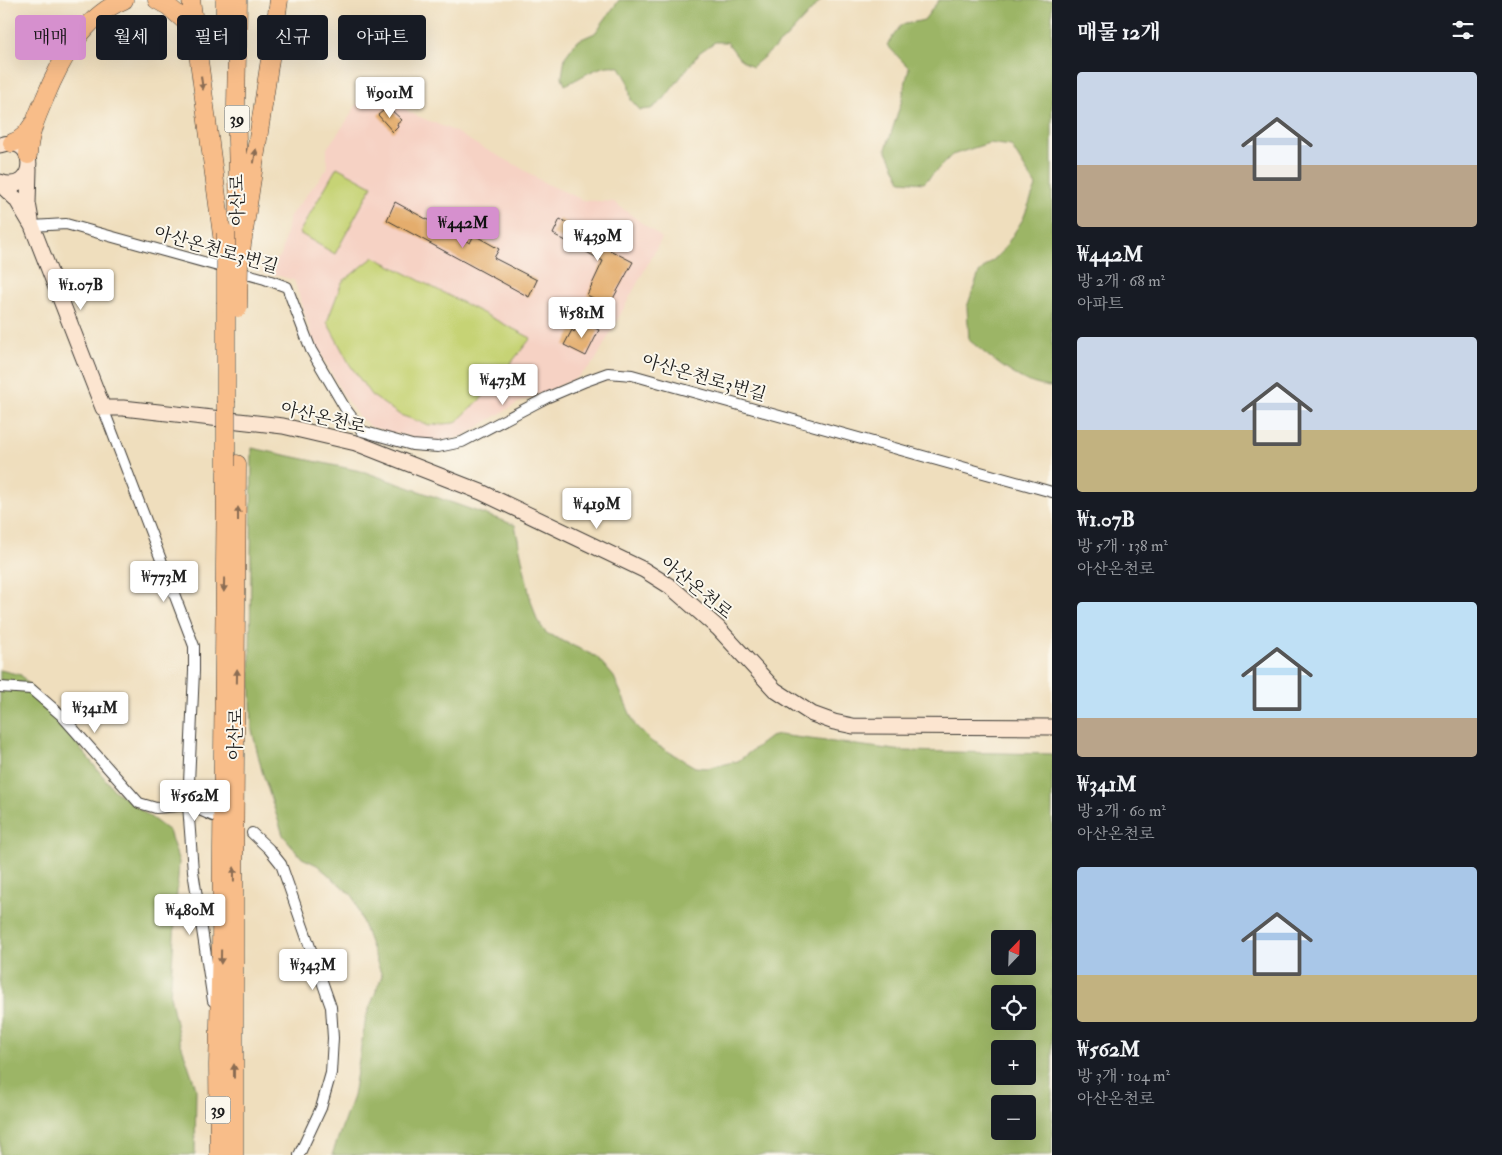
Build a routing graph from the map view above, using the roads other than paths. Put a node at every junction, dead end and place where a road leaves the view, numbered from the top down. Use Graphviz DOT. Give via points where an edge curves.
graph roads {
  1 [pos="157,0"];
  2 [pos="191,0"];
  3 [pos="225,0"];
  4 [pos="238,0"];
  5 [pos="279,0"];
  6 [pos="123,1"];
  7 [pos="178,15"];
  8 [pos="193,15"];
  9 [pos="200,60"];
  10 [pos="34,124"];
  11 [pos="6,144"];
  12 [pos="29,162"];
  13 [pos="0,183"];
  14 [pos="32,226"];
  15 [pos="232,235"];
  16 [pos="103,408"];
  17 [pos="360,437"];
  18 [pos="232,465"];
  19 [pos="1052,492"];
  20 [pos="0,687"];
  21 [pos="1052,727"];
  22 [pos="188,805"];
  23 [pos="213,816"];
  24 [pos="252,834"];
  25 [pos="218,1065"];
  26 [pos="219,1155"];
  27 [pos="234,1155"];
  28 [pos="299,1155"];
  1 -- 7 [label="highway"];
  2 -- 8 [label="highway"];
  3 -- 15 [label="highway, 아산로 / 39"];
  4 -- 15 [label="highway, 아산로 / 39"];
  15 -- 5 [label="highway, one-way"];
  6 -- 10 [label="highway" via="97,18 64,56"];
  9 -- 15 [label="highway, one-way"];
  10 -- 11 [label="highway" via="20,140"];
  10 -- 12 [label="highway"];
  11 -- 12 [label="main road" via="19,145"];
  12 -- 13 [label="main road" via="22,180"];
  12 -- 14 [label="main road" via="28,203"];
  13 -- 14 [label="main road" via="16,199"];
  14 -- 16 [label="main road"];
  14 -- 17 [label="street, 아산온천로3번길" via="66,224 286,287 311,350"];
  15 -- 18 [label="highway, 아산로 / 39, bridge"];
  16 -- 17 [label="main road, 아산온천로"];
  16 -- 22 [label="street" via="194,646"];
  17 -- 19 [label="street, 아산온천로3번길" via="438,448 462,442 586,381 608,373 632,374"];
  17 -- 21 [label="main road, 아산온천로" via="644,570 671,587 718,628 775,690 812,714 853,726"];
  18 -- 25 [label="highway, 아산로 / 39, one-way"];
  27 -- 18 [label="highway, 아산로 / 39, one-way" via="238,599"];
  20 -- 22 [label="street" via="31,690 61,715 139,803 156,808"];
  22 -- 23 [label="street"];
  22 -- 25 [label="street" via="193,871 212,992"];
  24 -- 28 [label="street" via="281,864 331,1006 331,1073 321,1108"];
  25 -- 26 [label="highway, 아산로 / 39"];
}
